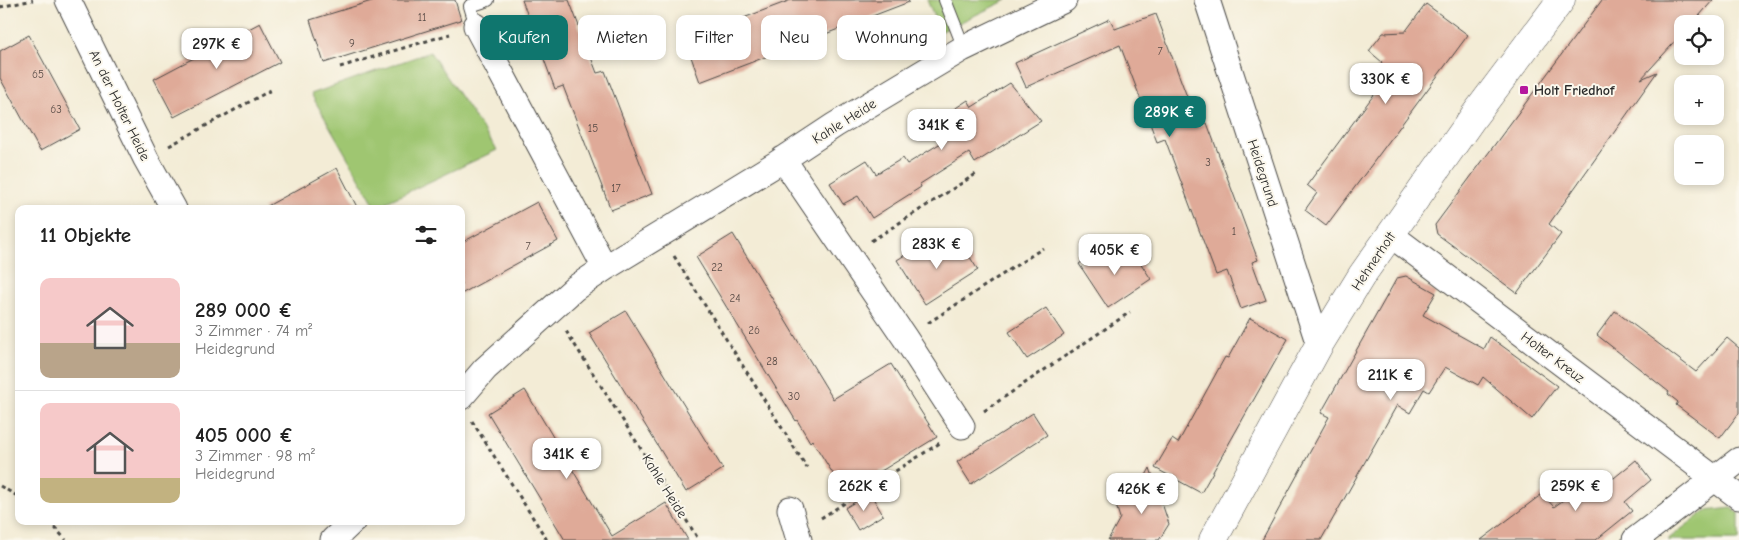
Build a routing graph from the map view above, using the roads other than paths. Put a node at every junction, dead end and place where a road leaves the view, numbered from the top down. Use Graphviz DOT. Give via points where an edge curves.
graph roads {
  1 [pos="68,0"];
  2 [pos="488,0"];
  3 [pos="945,0"];
  4 [pos="1064,0"];
  5 [pos="1207,0"];
  6 [pos="1561,0"];
  7 [pos="476,26"];
  8 [pos="964,48"];
  9 [pos="783,159"];
  10 [pos="172,205"];
  11 [pos="1390,235"];
  12 [pos="605,268"];
  13 [pos="1319,345"];
  14 [pos="465,392"];
  15 [pos="962,426"];
  16 [pos="1739,460"];
  17 [pos="1716,479"];
  18 [pos="1739,496"];
  19 [pos="790,509"];
  20 [pos="355,526"];
  21 [pos="798,537"];
  22 [pos="334,540"];
  23 [pos="1213,540"];
  24 [pos="1636,540"];
  1 -- 10 [label="street, An der Holter Heide"];
  2 -- 7 [label="lane" via="470,6"];
  3 -- 8 [label="lane"];
  4 -- 8 [label="street, Kahle Heide"];
  5 -- 13 [label="street, Heidegrund"];
  6 -- 11 [label="street, Hehnerholt"];
  7 -- 12 [label="street"];
  8 -- 9 [label="street, Kahle Heide"];
  9 -- 12 [label="street, Kahle Heide"];
  9 -- 15 [label="street"];
  11 -- 13 [label="street, Hehnerholt"];
  11 -- 17 [label="street, Holter Kreuz"];
  12 -- 14 [label="street, Kahle Heide" via="575,288 485,369"];
  13 -- 23 [label="street, Hehnerholt"];
  16 -- 17 [label="street"];
  17 -- 18 [label="street, Holter Kreuz"];
  17 -- 24 [label="street"];
  19 -- 21 [label="street"];
  20 -- 22 [label="street"];
}
